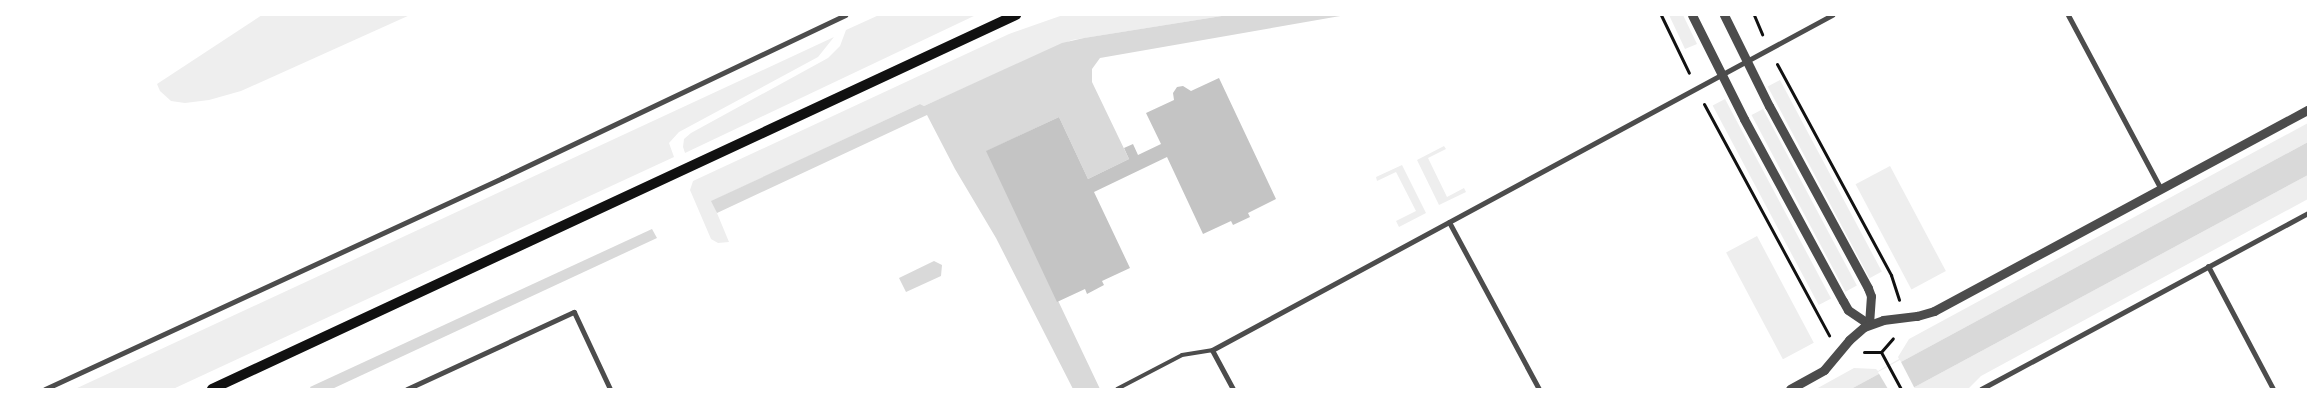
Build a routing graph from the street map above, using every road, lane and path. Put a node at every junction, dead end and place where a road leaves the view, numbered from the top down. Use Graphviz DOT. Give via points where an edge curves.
graph roads {
  1 [pos="845,15"];
  2 [pos="1016,15"];
  3 [pos="1661,15"];
  4 [pos="1692,15"];
  5 [pos="1724,15"];
  6 [pos="1754,15"];
  7 [pos="1832,15"];
  8 [pos="2068,15"];
  9 [pos="1770,49"];
  10 [pos="1746,61"];
  11 [pos="1721,74"];
  12 [pos="1696,88"];
  13 [pos="2308,110"];
  14 [pos="2161,189"];
  15 [pos="2308,213"];
  16 [pos="1449,222"];
  17 [pos="2208,266"];
  18 [pos="1894,283"];
  19 [pos="1821,323"];
  20 [pos="1869,324"];
  21 [pos="1891,340"];
  22 [pos="1212,350"];
  23 [pos="1866,352"];
  24 [pos="1882,352"];
  25 [pos="1119,388"];
  26 [pos="45,389"];
  27 [pos="212,389"];
  28 [pos="407,389"];
  29 [pos="610,389"];
  30 [pos="1233,389"];
  31 [pos="1539,389"];
  32 [pos="1790,389"];
  33 [pos="1901,389"];
  34 [pos="1981,389"];
  35 [pos="2273,389"];
  1 -- 26 [label="street"];
  2 -- 27 [label="main road"];
  3 -- 12 [label="path"];
  4 -- 11 [label="street"];
  5 -- 10 [label="street"];
  6 -- 9 [label="path"];
  7 -- 9 [label="street"];
  8 -- 14 [label="street"];
  9 -- 10 [label="street"];
  9 -- 18 [label="path"];
  10 -- 11 [label="street"];
  10 -- 20 [label="street" via="1872,296"];
  11 -- 12 [label="street"];
  11 -- 20 [label="street" via="1848,310"];
  12 -- 16 [label="street"];
  12 -- 19 [label="path"];
  13 -- 14 [label="street"];
  14 -- 20 [label="street" via="1934,311"];
  15 -- 17 [label="street"];
  16 -- 22 [label="street"];
  16 -- 31 [label="street"];
  17 -- 34 [label="street"];
  17 -- 35 [label="street"];
  20 -- 32 [label="street" via="1858,331 1824,370"];
  21 -- 24 [label="path"];
  22 -- 25 [label="lane" via="1182,355"];
  22 -- 30 [label="street"];
  23 -- 24 [label="path"];
  24 -- 33 [label="path"];
  28 -- 29 [label="street" via="574,312"];
}
